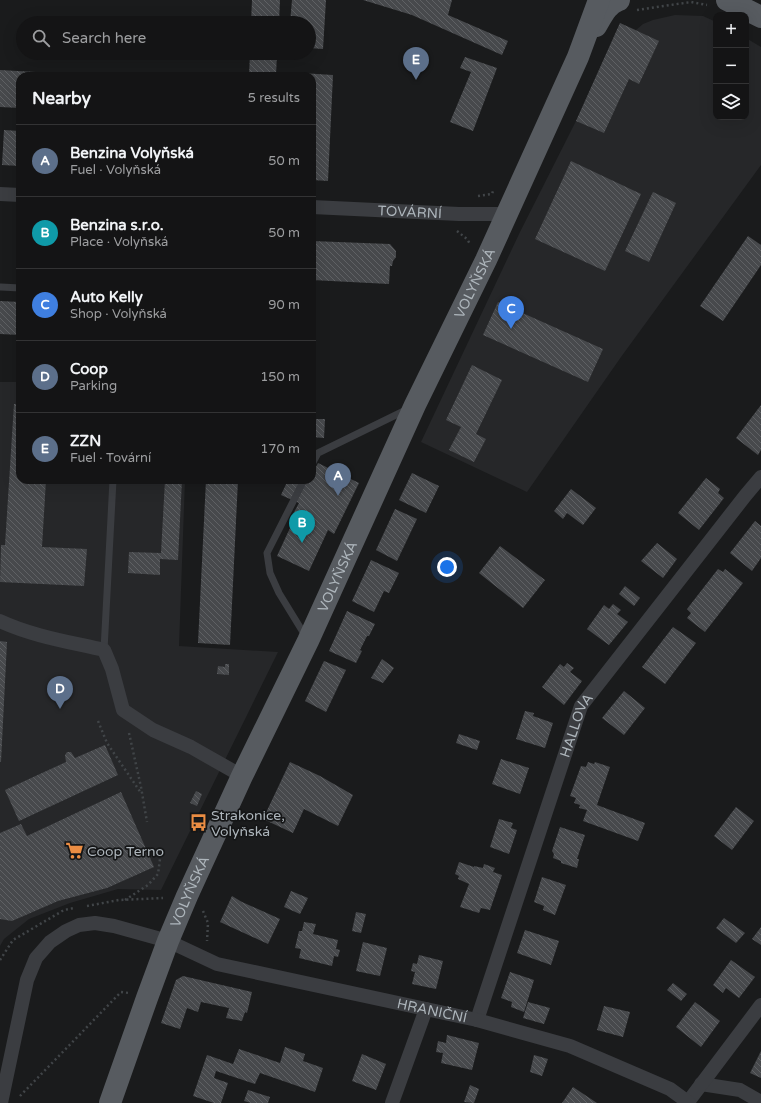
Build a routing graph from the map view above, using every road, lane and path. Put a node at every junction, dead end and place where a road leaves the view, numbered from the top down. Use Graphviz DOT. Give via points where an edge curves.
graph roads {
  1 [pos="599,0"];
  2 [pos="719,3"];
  3 [pos="628,5"];
  4 [pos="761,18"];
  5 [pos="578,56"];
  6 [pos="0,194"];
  7 [pos="16,195"];
  8 [pos="316,208"];
  9 [pos="507,214"];
  10 [pos="1,287"];
  11 [pos="16,288"];
  12 [pos="415,405"];
  13 [pos="316,457"];
  14 [pos="761,477"];
  15 [pos="113,484"];
  16 [pos="302,484"];
  17 [pos="0,621"];
  18 [pos="308,641"];
  19 [pos="104,650"];
  20 [pos="123,710"];
  21 [pos="98,721"];
  22 [pos="242,776"];
  23 [pos="143,795"];
  24 [pos="147,822"];
  25 [pos="160,859"];
  26 [pos="124,900"];
  27 [pos="168,941"];
  28 [pos="147,998"];
  29 [pos="761,1005"];
  30 [pos="426,1009"];
  31 [pos="477,1020"];
  32 [pos="701,1084"];
  33 [pos="688,1102"];
  34 [pos="761,1102"];
  35 [pos="1,1103"];
  36 [pos="110,1103"];
  37 [pos="392,1103"];
  1 -- 5 [label="main road, VOLYŇSKÁ"];
  2 -- 3 [label="path"];
  2 -- 4 [label="main road"];
  3 -- 5 [label="main road, VOLYŇSKÁ" via="614,2 606,9"];
  5 -- 9 [label="main road, VOLYŇSKÁ"];
  6 -- 7 [label="street"];
  8 -- 9 [label="street, TOVÁRNÍ"];
  9 -- 12 [label="main road, VOLYŇSKÁ"];
  10 -- 11 [label="lane"];
  12 -- 13 [label="lane" via="318,453"];
  12 -- 18 [label="main road, VOLYŇSKÁ"];
  14 -- 31 [label="street, HALLOVA" via="581,706"];
  15 -- 19 [label="lane"];
  16 -- 18 [label="lane" via="267,553 270,573 279,593"];
  17 -- 19 [label="street" via="14,628"];
  18 -- 22 [label="main road, VOLYŇSKÁ"];
  19 -- 20 [label="street" via="112,668"];
  20 -- 22 [label="street" via="153,730 191,747"];
  20 -- 23 [label="path"];
  21 -- 23 [label="path" via="107,742"];
  22 -- 27 [label="main road, VOLYŇSKÁ"];
  23 -- 24 [label="path"];
  25 -- 26 [label="path" via="158,874 148,885"];
  27 -- 28 [label="main road, VOLYŇSKÁ"];
  27 -- 30 [label="street, HRANIČNÍ" via="217,964"];
  27 -- 35 [label="street, HRANIČNÍ" via="114,926 95,924 79,925 50,942 36,958 27,980"];
  28 -- 35 [label="path" via="121,992 16,1100"];
  28 -- 36 [label="main road, VOLYŇSKÁ"];
  29 -- 32 [label="street"];
  30 -- 31 [label="street, HRANIČNÍ"];
  30 -- 37 [label="street"];
  31 -- 33 [label="street, HRANIČNÍ" via="570,1046 670,1089"];
  32 -- 33 [label="street"];
  32 -- 34 [label="street" via="740,1090"];
}
